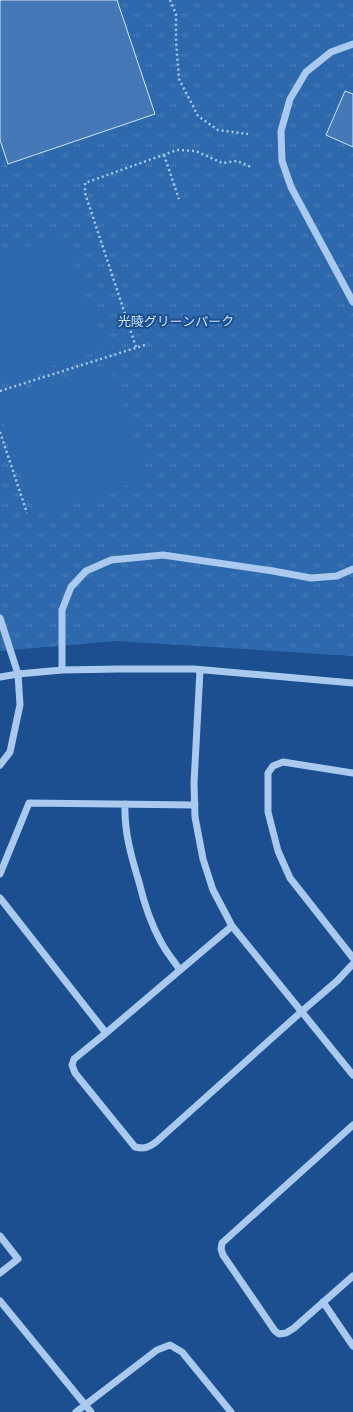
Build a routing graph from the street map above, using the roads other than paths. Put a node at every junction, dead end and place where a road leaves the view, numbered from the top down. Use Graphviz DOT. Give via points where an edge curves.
graph roads {
  1 [pos="353,44"];
  2 [pos="353,302"];
  3 [pos="353,569"];
  4 [pos="0,618"];
  5 [pos="62,670"];
  6 [pos="200,670"];
  7 [pos="18,674"];
  8 [pos="0,677"];
  9 [pos="353,683"];
  10 [pos="0,765"];
  11 [pos="353,773"];
  12 [pos="125,804"];
  13 [pos="195,805"];
  14 [pos="0,874"];
  15 [pos="0,898"];
  16 [pos="232,926"];
  17 [pos="353,958"];
  18 [pos="353,964"];
  19 [pos="180,970"];
  20 [pos="301,1012"];
  21 [pos="106,1033"];
  22 [pos="353,1075"];
  23 [pos="353,1125"];
  24 [pos="0,1236"];
  25 [pos="0,1273"];
  26 [pos="353,1276"];
  27 [pos="0,1301"];
  28 [pos="323,1302"];
  29 [pos="353,1346"];
  30 [pos="85,1405"];
  31 [pos="76,1412"];
  32 [pos="91,1412"];
  33 [pos="231,1412"];
  1 -- 2 [label="street" via="331,52 306,72 290,99 281,131 282,162 291,187"];
  3 -- 5 [label="street" via="337,576 311,578 163,555 111,560 86,571 71,587 62,610"];
  4 -- 7 [label="street"];
  5 -- 6 [label="street"];
  5 -- 7 [label="street"];
  6 -- 9 [label="street"];
  6 -- 13 [label="street"];
  7 -- 8 [label="street"];
  7 -- 10 [label="street" via="20,705 10,752"];
  11 -- 17 [label="street" via="283,762 273,766 268,773 268,812 278,850 290,878"];
  12 -- 13 [label="street"];
  12 -- 14 [label="street" via="29,804"];
  12 -- 19 [label="street" via="124,821 130,853 142,894 161,943"];
  13 -- 16 [label="street" via="203,859 213,890"];
  15 -- 21 [label="street"];
  16 -- 19 [label="street"];
  16 -- 20 [label="street"];
  18 -- 20 [label="street"];
  19 -- 21 [label="street"];
  20 -- 21 [label="street" via="156,1142 143,1149 135,1147 72,1066 74,1058"];
  20 -- 22 [label="street"];
  23 -- 28 [label="street" via="222,1243 221,1249 227,1262 279,1334 294,1328"];
  24 -- 25 [label="street" via="18,1259"];
  26 -- 28 [label="street"];
  27 -- 30 [label="street"];
  28 -- 29 [label="street"];
  30 -- 31 [label="street"];
  30 -- 32 [label="street"];
  30 -- 33 [label="street" via="157,1350 170,1345 182,1352"];
}
